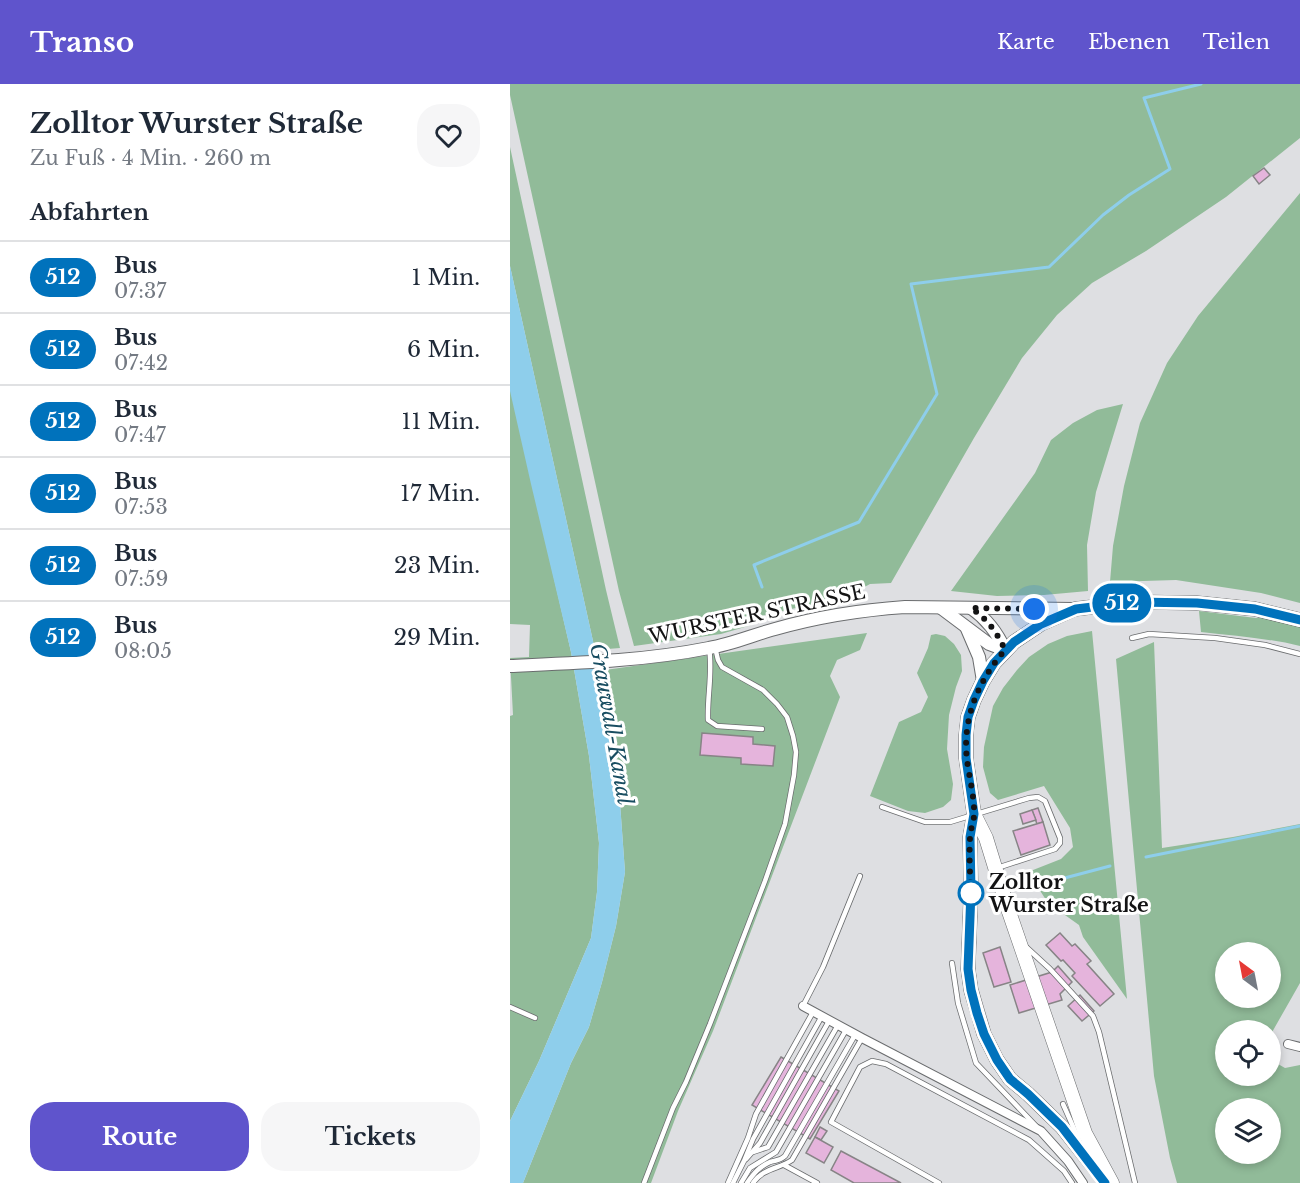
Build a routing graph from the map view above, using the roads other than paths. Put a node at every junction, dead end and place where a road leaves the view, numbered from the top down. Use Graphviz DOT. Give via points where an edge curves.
graph roads {
  1 [pos="941,608"];
  2 [pos="971,608"];
  3 [pos="1076,609"];
  4 [pos="1300,620"];
  5 [pos="967,628"];
  6 [pos="1132,638"];
  7 [pos="712,648"];
  8 [pos="1005,650"];
  9 [pos="1300,654"];
  10 [pos="510,666"];
  11 [pos="983,681"];
  12 [pos="762,729"];
  13 [pos="882,807"];
  14 [pos="974,814"];
  15 [pos="995,869"];
  16 [pos="860,876"];
  17 [pos="1018,940"];
  18 [pos="952,963"];
  19 [pos="803,1006"];
  20 [pos="510,1007"];
  21 [pos="535,1018"];
  22 [pos="830,1021"];
  23 [pos="859,1036"];
  24 [pos="1288,1044"];
  25 [pos="1300,1047"];
  26 [pos="1063,1104"];
  27 [pos="1041,1131"];
  28 [pos="753,1152"];
  29 [pos="1086,1157"];
  30 [pos="744,1161"];
  31 [pos="784,1165"];
  32 [pos="644,1183"];
  33 [pos="728,1183"];
  34 [pos="733,1183"];
  35 [pos="741,1183"];
  36 [pos="747,1183"];
  37 [pos="753,1183"];
  38 [pos="817,1183"];
  39 [pos="939,1183"];
  40 [pos="1072,1183"];
  41 [pos="1083,1183"];
  42 [pos="1106,1183"];
  43 [pos="1112,1183"];
  44 [pos="1135,1183"];
  1 -- 2 [label="main road, WURSTER STRASSE"];
  1 -- 5 [label="main road"];
  1 -- 7 [label="main road, WURSTER STRASSE" via="854,612"];
  2 -- 3 [label="main road, WURSTER STRASSE"];
  2 -- 8 [label="main road" via="992,626"];
  3 -- 4 [label="main road, WURSTER STRASSE" via="1134,602 1197,603 1255,609"];
  3 -- 8 [label="main road, WURSTER STRASSE" via="1041,624"];
  5 -- 8 [label="main road"];
  5 -- 11 [label="main road" via="979,657"];
  6 -- 9 [label="lane" via="1149,634 1215,638"];
  7 -- 10 [label="main road, WURSTER STRASSE" via="614,660"];
  7 -- 12 [label="lane" via="708,720 717,726"];
  7 -- 32 [label="lane" via="722,667 763,690 777,704 787,717 796,752 785,824 765,881"];
  8 -- 11 [label="main road, WURSTER STRASSE"];
  11 -- 14 [label="main road, WURSTER STRASSE" via="968,717 966,735"];
  13 -- 14 [label="lane" via="925,822 950,822"];
  14 -- 15 [label="main road"];
  14 -- 15 [label="lane" via="1038,797 1045,801 1060,838 1055,849"];
  14 -- 29 [label="main road" via="970,837 968,969 977,1013 984,1034 1010,1079 1062,1127"];
  15 -- 17 [label="main road"];
  16 -- 19 [label="lane"];
  17 -- 43 [label="main road" via="1085,1133"];
  17 -- 44 [label="lane" via="1093,1016"];
  18 -- 27 [label="lane" via="958,1003 976,1062"];
  19 -- 22 [label="street"];
  20 -- 21 [label="lane"];
  22 -- 23 [label="street"];
  22 -- 28 [label="lane"];
  22 -- 28 [label="lane" via="768,1147"];
  22 -- 30 [label="lane" via="753,1138"];
  22 -- 33 [label="lane" via="756,1114"];
  22 -- 35 [label="lane" via="776,1152 750,1168"];
  23 -- 27 [label="street"];
  23 -- 31 [label="lane" via="792,1160"];
  23 -- 36 [label="lane" via="785,1156 761,1167"];
  24 -- 25 [label="street"];
  26 -- 29 [label="lane"];
  27 -- 41 [label="street"];
  28 -- 30 [label="lane"];
  29 -- 42 [label="main road"];
  30 -- 34 [label="lane"];
  31 -- 37 [label="lane" via="765,1171"];
  31 -- 38 [label="lane"];
  39 -- 40 [label="lane" via="831,1122 860,1067 872,1060 886,1064 1029,1140"];
}
